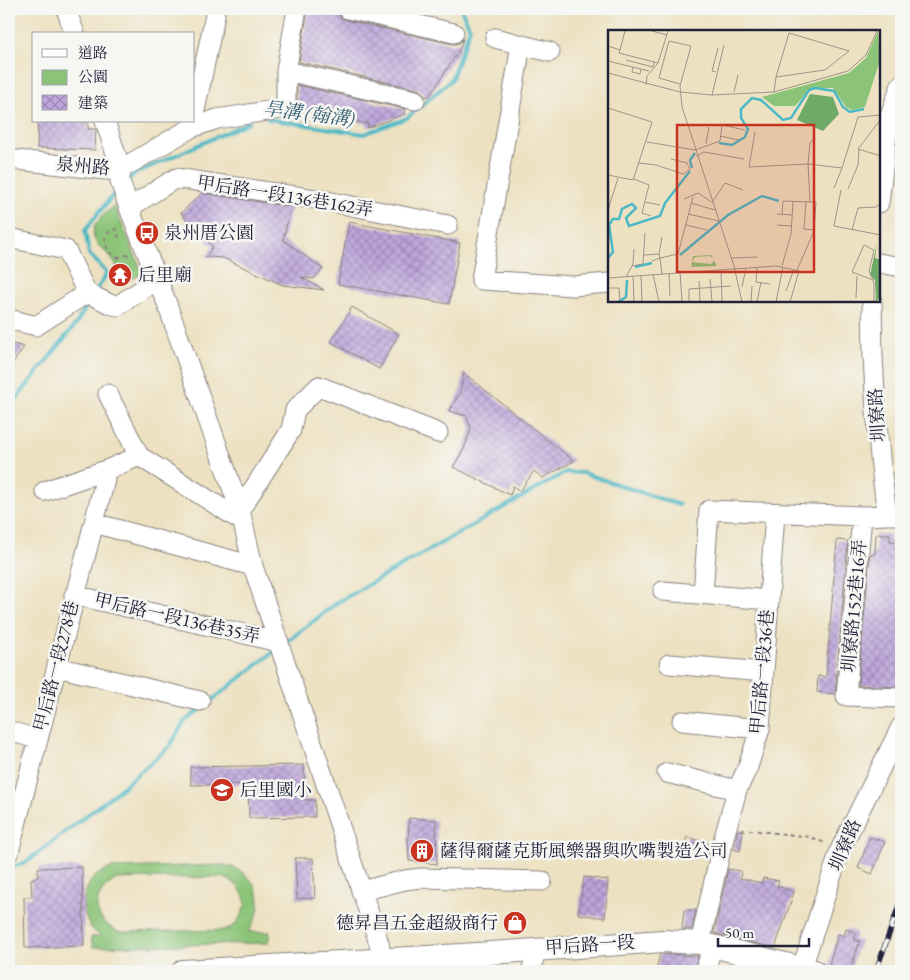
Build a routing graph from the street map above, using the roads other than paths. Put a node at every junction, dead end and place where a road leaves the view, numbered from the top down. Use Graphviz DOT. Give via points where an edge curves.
graph roads {
  1 [pos="66,9"];
  2 [pos="297,9"];
  3 [pos="348,9"];
  4 [pos="216,15"];
  5 [pos="74,32"];
  6 [pos="454,33"];
  7 [pos="495,38"];
  8 [pos="521,45"];
  9 [pos="550,52"];
  10 [pos="286,71"];
  11 [pos="901,85"];
  12 [pos="415,100"];
  13 [pos="195,108"];
  14 [pos="195,121"];
  15 [pos="105,122"];
  16 [pos="191,122"];
  17 [pos="9,159"];
  18 [pos="123,188"];
  19 [pos="880,195"];
  20 [pos="448,225"];
  21 [pos="9,238"];
  22 [pos="880,262"];
  23 [pos="901,268"];
  24 [pos="158,279"];
  25 [pos="608,283"];
  26 [pos="87,293"];
  27 [pos="872,302"];
  28 [pos="9,319"];
  29 [pos="108,394"];
  30 [pos="438,433"];
  31 [pos="138,456"];
  32 [pos="105,480"];
  33 [pos="45,491"];
  34 [pos="775,513"];
  35 [pos="241,515"];
  36 [pos="894,515"];
  37 [pos="862,516"];
  38 [pos="94,523"];
  39 [pos="253,566"];
  40 [pos="664,591"];
  41 [pos="703,594"];
  42 [pos="74,595"];
  43 [pos="769,600"];
  44 [pos="281,646"];
  45 [pos="669,664"];
  46 [pos="57,667"];
  47 [pos="764,672"];
  48 [pos="901,698"];
  49 [pos="200,701"];
  50 [pos="682,721"];
  51 [pos="901,727"];
  52 [pos="760,729"];
  53 [pos="9,731"];
  54 [pos="38,739"];
  55 [pos="667,773"];
  56 [pos="737,790"];
  57 [pos="9,852"];
  58 [pos="542,881"];
  59 [pos="361,890"];
  60 [pos="705,944"];
  61 [pos="534,960"];
  62 [pos="460,963"];
  63 [pos="383,965"];
  64 [pos="292,968"];
  65 [pos="799,969"];
  66 [pos="183,971"];
  67 [pos="705,971"];
  1 -- 5 [label="street"];
  2 -- 10 [label="street, 泉州路"];
  3 -- 6 [label="street"];
  4 -- 13 [label="street"];
  7 -- 8 [label="street"];
  8 -- 9 [label="street"];
  8 -- 25 [label="street" via="481,280 573,286"];
  10 -- 12 [label="street"];
  10 -- 14 [label="street, 泉州路" via="286,108"];
  11 -- 19 [label="street" via="890,118"];
  15 -- 18 [label="street"];
  16 -- 18 [label="street, 泉州路"];
  17 -- 18 [label="street, 泉州路" via="106,170"];
  18 -- 20 [label="street, 甲后路一段136巷162弄" via="176,178 322,200"];
  18 -- 24 [label="street"];
  21 -- 26 [label="street" via="66,250"];
  22 -- 23 [label="street"];
  24 -- 26 [label="street" via="117,306"];
  24 -- 35 [label="street"];
  26 -- 28 [label="street" via="36,326"];
  27 -- 36 [label="street, 圳寮路" via="880,464"];
  29 -- 31 [label="street"];
  30 -- 35 [label="street" via="320,386 295,410 291,430"];
  31 -- 33 [label="street"];
  31 -- 35 [label="street"];
  32 -- 38 [label="street, 甲后路一段278巷"];
  34 -- 37 [label="street"];
  34 -- 41 [label="street" via="709,510"];
  34 -- 43 [label="street, 甲后路一段36巷"];
  35 -- 39 [label="street"];
  36 -- 37 [label="street"];
  37 -- 48 [label="street, 圳寮路152巷16弄" via="846,696"];
  38 -- 39 [label="street"];
  38 -- 42 [label="street, 甲后路一段278巷"];
  39 -- 44 [label="street"];
  40 -- 41 [label="street"];
  41 -- 43 [label="street"];
  42 -- 44 [label="street, 甲后路一段136巷35弄"];
  42 -- 46 [label="street, 甲后路一段278巷"];
  43 -- 47 [label="street, 甲后路一段36巷"];
  44 -- 59 [label="street"];
  45 -- 47 [label="street"];
  46 -- 49 [label="street"];
  46 -- 54 [label="street, 甲后路一段278巷"];
  47 -- 52 [label="street, 甲后路一段36巷"];
  50 -- 52 [label="street"];
  51 -- 65 [label="street, 圳寮路" via="840,850"];
  52 -- 56 [label="street, 甲后路一段36巷"];
  53 -- 54 [label="street"];
  54 -- 57 [label="street, 甲后路一段278巷"];
  55 -- 56 [label="street"];
  56 -- 60 [label="street, 甲后路一段36巷"];
  58 -- 59 [label="street" via="421,878"];
  59 -- 63 [label="street"];
  60 -- 61 [label="main road, 甲后路一段" via="663,940"];
  60 -- 65 [label="main road, 甲后路一段"];
  60 -- 67 [label="street, 甲后路一段36巷" via="709,958"];
  61 -- 62 [label="main road, 甲后路一段"];
  62 -- 63 [label="main road, 甲后路一段"];
  63 -- 64 [label="main road, 甲后路一段"];
  64 -- 66 [label="main road, 甲后路一段"];
}
